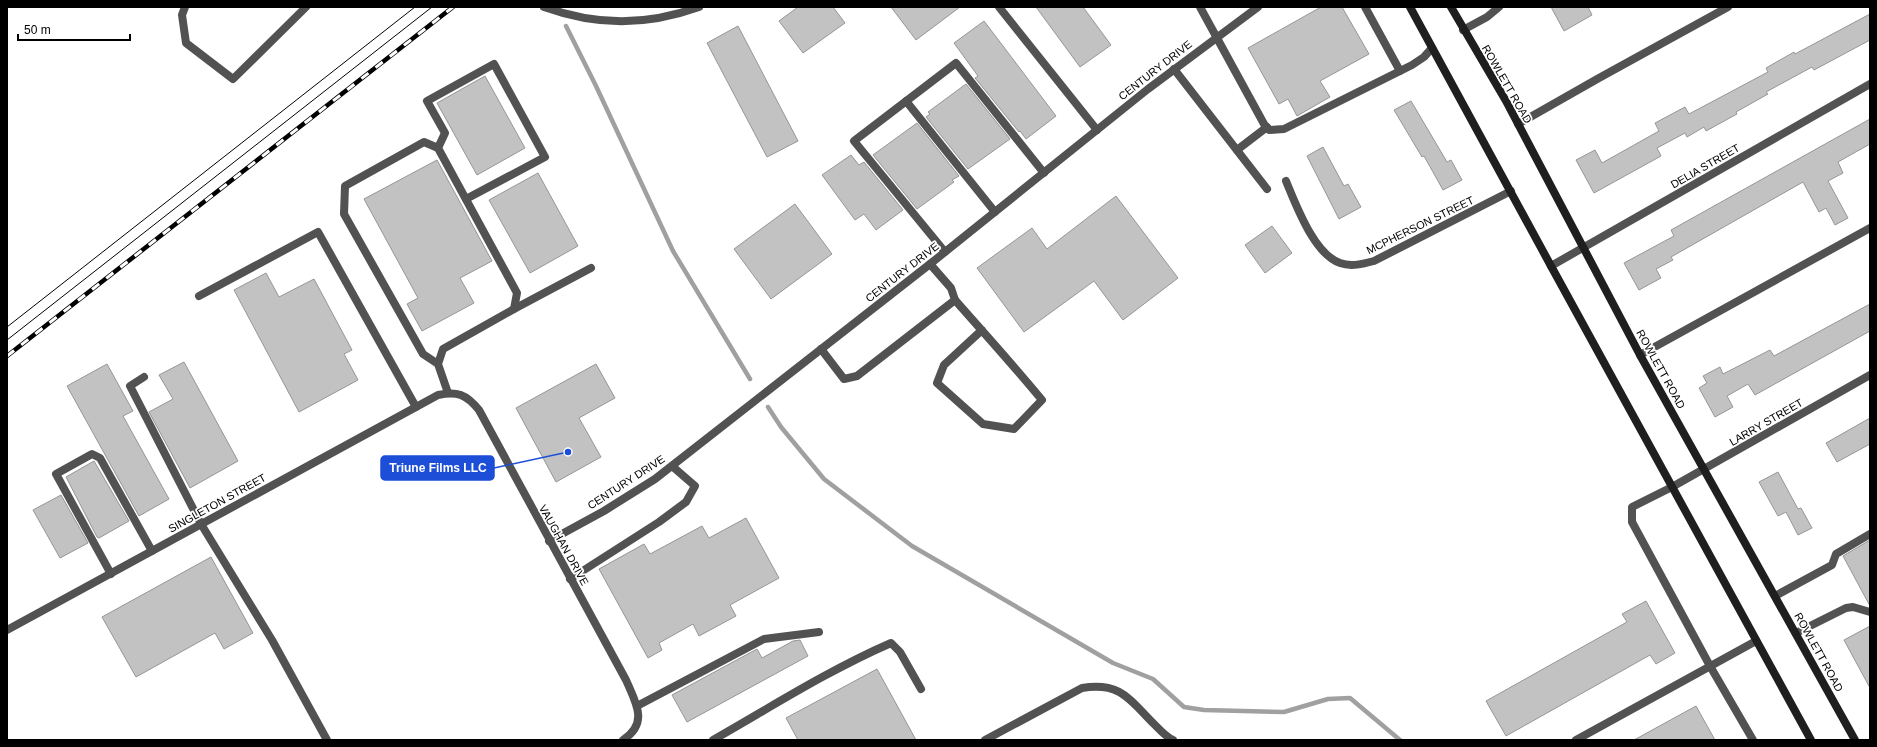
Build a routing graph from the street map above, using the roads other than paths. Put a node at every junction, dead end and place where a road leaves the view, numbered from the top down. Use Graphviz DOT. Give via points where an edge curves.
graph roads {
  1 [pos="185,7"];
  2 [pos="306,7"];
  3 [pos="544,7"];
  4 [pos="700,7"];
  5 [pos="999,7"];
  6 [pos="1200,7"];
  7 [pos="1258,7"];
  8 [pos="1365,7"];
  9 [pos="1410,7"];
  10 [pos="1451,7"];
  11 [pos="1499,7"];
  12 [pos="1728,7"];
  13 [pos="1463,30"];
  14 [pos="1216,37"];
  15 [pos="1432,48"];
  16 [pos="1174,69"];
  17 [pos="1400,71"];
  18 [pos="1870,84"];
  19 [pos="906,101"];
  20 [pos="1518,124"];
  21 [pos="1267,127"];
  22 [pos="1097,130"];
  23 [pos="438,148"];
  24 [pos="1237,150"];
  25 [pos="1044,173"];
  26 [pos="1286,181"];
  27 [pos="1267,189"];
  28 [pos="1511,191"];
  29 [pos="466,199"];
  30 [pos="995,212"];
  31 [pos="1870,228"];
  32 [pos="1583,248"];
  33 [pos="945,252"];
  34 [pos="930,264"];
  35 [pos="1550,266"];
  36 [pos="591,268"];
  37 [pos="199,296"];
  38 [pos="955,300"];
  39 [pos="514,309"];
  40 [pos="982,330"];
  41 [pos="821,349"];
  42 [pos="1640,355"];
  43 [pos="438,364"];
  44 [pos="1870,375"];
  45 [pos="144,377"];
  46 [pos="448,393"];
  47 [pos="438,395"];
  48 [pos="416,407"];
  49 [pos="672,466"];
  50 [pos="1705,469"];
  51 [pos="1672,487"];
  52 [pos="201,524"];
  53 [pos="1870,534"];
  54 [pos="549,541"];
  55 [pos="152,551"];
  56 [pos="111,574"];
  57 [pos="570,579"];
  58 [pos="1775,596"];
  59 [pos="1870,612"];
  60 [pos="7,630"];
  61 [pos="819,632"];
  62 [pos="1796,634"];
  63 [pos="1756,641"];
  64 [pos="1710,666"];
  65 [pos="920,689"];
  66 [pos="637,706"];
  67 [pos="632,738"];
  68 [pos="327,740"];
  69 [pos="623,740"];
  70 [pos="713,740"];
  71 [pos="985,740"];
  72 [pos="1173,740"];
  73 [pos="1576,740"];
  74 [pos="1753,740"];
  75 [pos="1811,740"];
  76 [pos="1855,740"];
  1 -- 2 [label="street" via="182,15 186,43 233,79"];
  3 -- 4 [label="street" via="593,20 638,21 659,19"];
  5 -- 22 [label="street"];
  6 -- 14 [label="street"];
  7 -- 14 [label="street, CENTURY DRIVE"];
  8 -- 17 [label="street"];
  9 -- 15 [label="main road"];
  10 -- 13 [label="main road, ROWLETT ROAD"];
  11 -- 13 [label="street"];
  12 -- 20 [label="street"];
  13 -- 20 [label="main road, ROWLETT ROAD"];
  14 -- 16 [label="street, CENTURY DRIVE"];
  14 -- 21 [label="street"];
  15 -- 17 [label="street" via="1424,57"];
  15 -- 28 [label="main road"];
  16 -- 22 [label="street, CENTURY DRIVE"];
  16 -- 24 [label="street"];
  17 -- 21 [label="street" via="1284,129 1269,130"];
  18 -- 32 [label="street, DELIA STREET"];
  19 -- 25 [label="street" via="956,63"];
  19 -- 30 [label="street"];
  19 -- 33 [label="street" via="854,141"];
  20 -- 32 [label="main road, ROWLETT ROAD"];
  21 -- 24 [label="street"];
  22 -- 25 [label="street, CENTURY DRIVE"];
  23 -- 29 [label="street"];
  23 -- 29 [label="street" via="445,132 427,101 494,64 545,157"];
  23 -- 43 [label="street" via="424,142 345,186 344,214 423,354"];
  24 -- 27 [label="street"];
  25 -- 30 [label="street, CENTURY DRIVE"];
  26 -- 28 [label="street, MCPHERSON STREET" via="1313,238 1323,251 1339,263 1350,265 1374,261"];
  28 -- 35 [label="main road"];
  29 -- 39 [label="street" via="517,293"];
  30 -- 33 [label="street, CENTURY DRIVE"];
  31 -- 42 [label="street"];
  32 -- 35 [label="street, DELIA STREET"];
  32 -- 42 [label="main road, ROWLETT ROAD"];
  33 -- 34 [label="street, CENTURY DRIVE"];
  34 -- 38 [label="street" via="951,288"];
  34 -- 41 [label="street, CENTURY DRIVE"];
  35 -- 51 [label="main road"];
  36 -- 39 [label="street"];
  37 -- 48 [label="street" via="318,232"];
  38 -- 40 [label="street"];
  38 -- 41 [label="street" via="857,376 844,379"];
  39 -- 43 [label="street" via="443,349"];
  40 -- 40 [label="street" via="1042,400 1014,429 983,424 937,383 944,365"];
  41 -- 49 [label="street, CENTURY DRIVE"];
  42 -- 50 [label="main road, ROWLETT ROAD"];
  43 -- 46 [label="street"];
  44 -- 50 [label="street, LARRY STREET"];
  45 -- 52 [label="street" via="130,386"];
  46 -- 47 [label="street, VAUGHAN DRIVE"];
  46 -- 54 [label="street, VAUGHAN DRIVE" via="460,394 471,400 479,410"];
  47 -- 48 [label="street, SINGLETON STREET"];
  48 -- 52 [label="street, SINGLETON STREET"];
  49 -- 54 [label="street, CENTURY DRIVE" via="604,511"];
  49 -- 57 [label="street" via="695,486 686,502"];
  50 -- 51 [label="street, LARRY STREET"];
  50 -- 58 [label="main road, ROWLETT ROAD"];
  51 -- 63 [label="main road"];
  51 -- 64 [label="street, LARRY STREET" via="1632,507 1632,522"];
  52 -- 55 [label="street, SINGLETON STREET"];
  52 -- 68 [label="street" via="272,640"];
  53 -- 58 [label="street" via="1836,554 1832,565"];
  54 -- 57 [label="street, VAUGHAN DRIVE"];
  55 -- 56 [label="street, SINGLETON STREET"];
  55 -- 56 [label="street" via="100,458 92,454 62,470 56,474 59,482"];
  56 -- 60 [label="street, SINGLETON STREET"];
  57 -- 66 [label="street, VAUGHAN DRIVE" via="626,680"];
  58 -- 62 [label="main road, ROWLETT ROAD"];
  59 -- 62 [label="street" via="1853,607 1846,608"];
  61 -- 66 [label="street" via="764,639"];
  62 -- 76 [label="main road, ROWLETT ROAD"];
  63 -- 64 [label="street"];
  63 -- 75 [label="main road"];
  64 -- 73 [label="street"];
  64 -- 74 [label="street"];
  65 -- 70 [label="street" via="900,652 891,643 869,652"];
  66 -- 67 [label="street, VAUGHAN DRIVE" via="637,727"];
  67 -- 69 [label="street"];
  71 -- 72 [label="street" via="1082,688 1098,686 1111,688 1129,698"];
}
